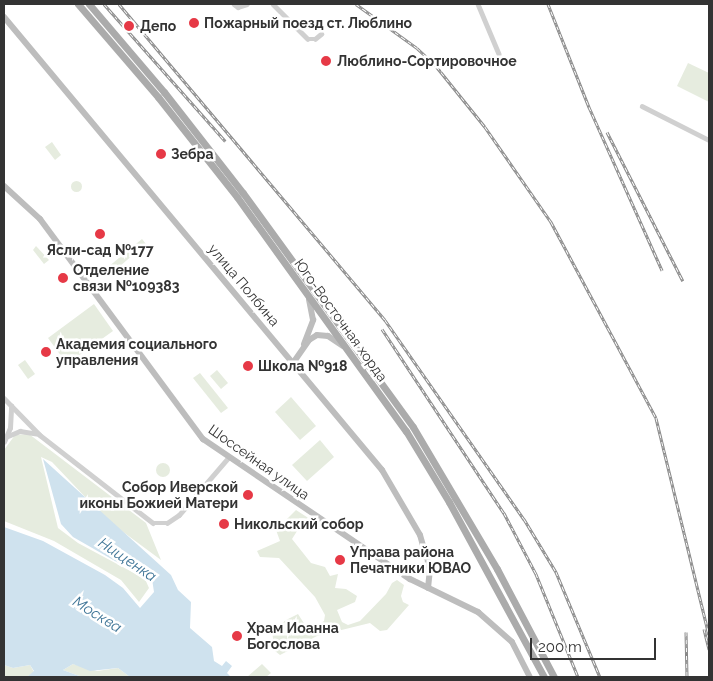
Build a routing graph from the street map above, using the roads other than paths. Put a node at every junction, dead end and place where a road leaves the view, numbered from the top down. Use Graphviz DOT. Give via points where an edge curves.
graph roads {
  1 [pos="78,4"];
  2 [pos="89,4"];
  3 [pos="234,4"];
  4 [pos="247,4"];
  5 [pos="273,4"];
  6 [pos="478,4"];
  7 [pos="4,18"];
  8 [pos="321,34"];
  9 [pos="499,54"];
  10 [pos="642,106"];
  11 [pos="709,140"];
  12 [pos="4,186"];
  13 [pos="307,295"];
  14 [pos="344,346"];
  15 [pos="299,354"];
  16 [pos="293,363"];
  17 [pos="4,398"];
  18 [pos="11,406"];
  19 [pos="40,435"];
  20 [pos="8,436"];
  21 [pos="4,442"];
  22 [pos="228,458"];
  23 [pos="428,588"];
  24 [pos="530,677"];
  25 [pos="544,677"];
  26 [pos="554,677"];
  1 -- 13 [label="main road, Юго-Восточная хорда" via="225,181"];
  2 -- 26 [label="main road, Юго-Восточная хорда" via="237,185 413,427 497,569"];
  3 -- 4 [label="street" via="238,7"];
  5 -- 8 [label="street" via="308,39 315,39"];
  6 -- 9 [label="street"];
  7 -- 16 [label="main road, улица Полбина"];
  10 -- 11 [label="street"];
  12 -- 22 [label="main road, Шоссейная улица" via="40,219 196,431"];
  13 -- 14 [label="main road, Юго-Восточная хорда"];
  13 -- 15 [label="main road" via="313,320"];
  14 -- 15 [label="main road" via="328,336 317,335"];
  14 -- 25 [label="main road, Юго-Восточная хорда" via="406,430"];
  15 -- 16 [label="main road"];
  16 -- 23 [label="main road, улица Полбина" via="394,488 426,552"];
  17 -- 18 [label="street"];
  18 -- 19 [label="street"];
  18 -- 20 [label="street"];
  19 -- 20 [label="street" via="20,431"];
  19 -- 22 [label="street" via="153,524 167,523 179,515"];
  20 -- 21 [label="street"];
  22 -- 23 [label="main road, Шоссейная улица"];
  23 -- 24 [label="main road, Шоссейная улица" via="478,612 493,623 512,642"];
}
